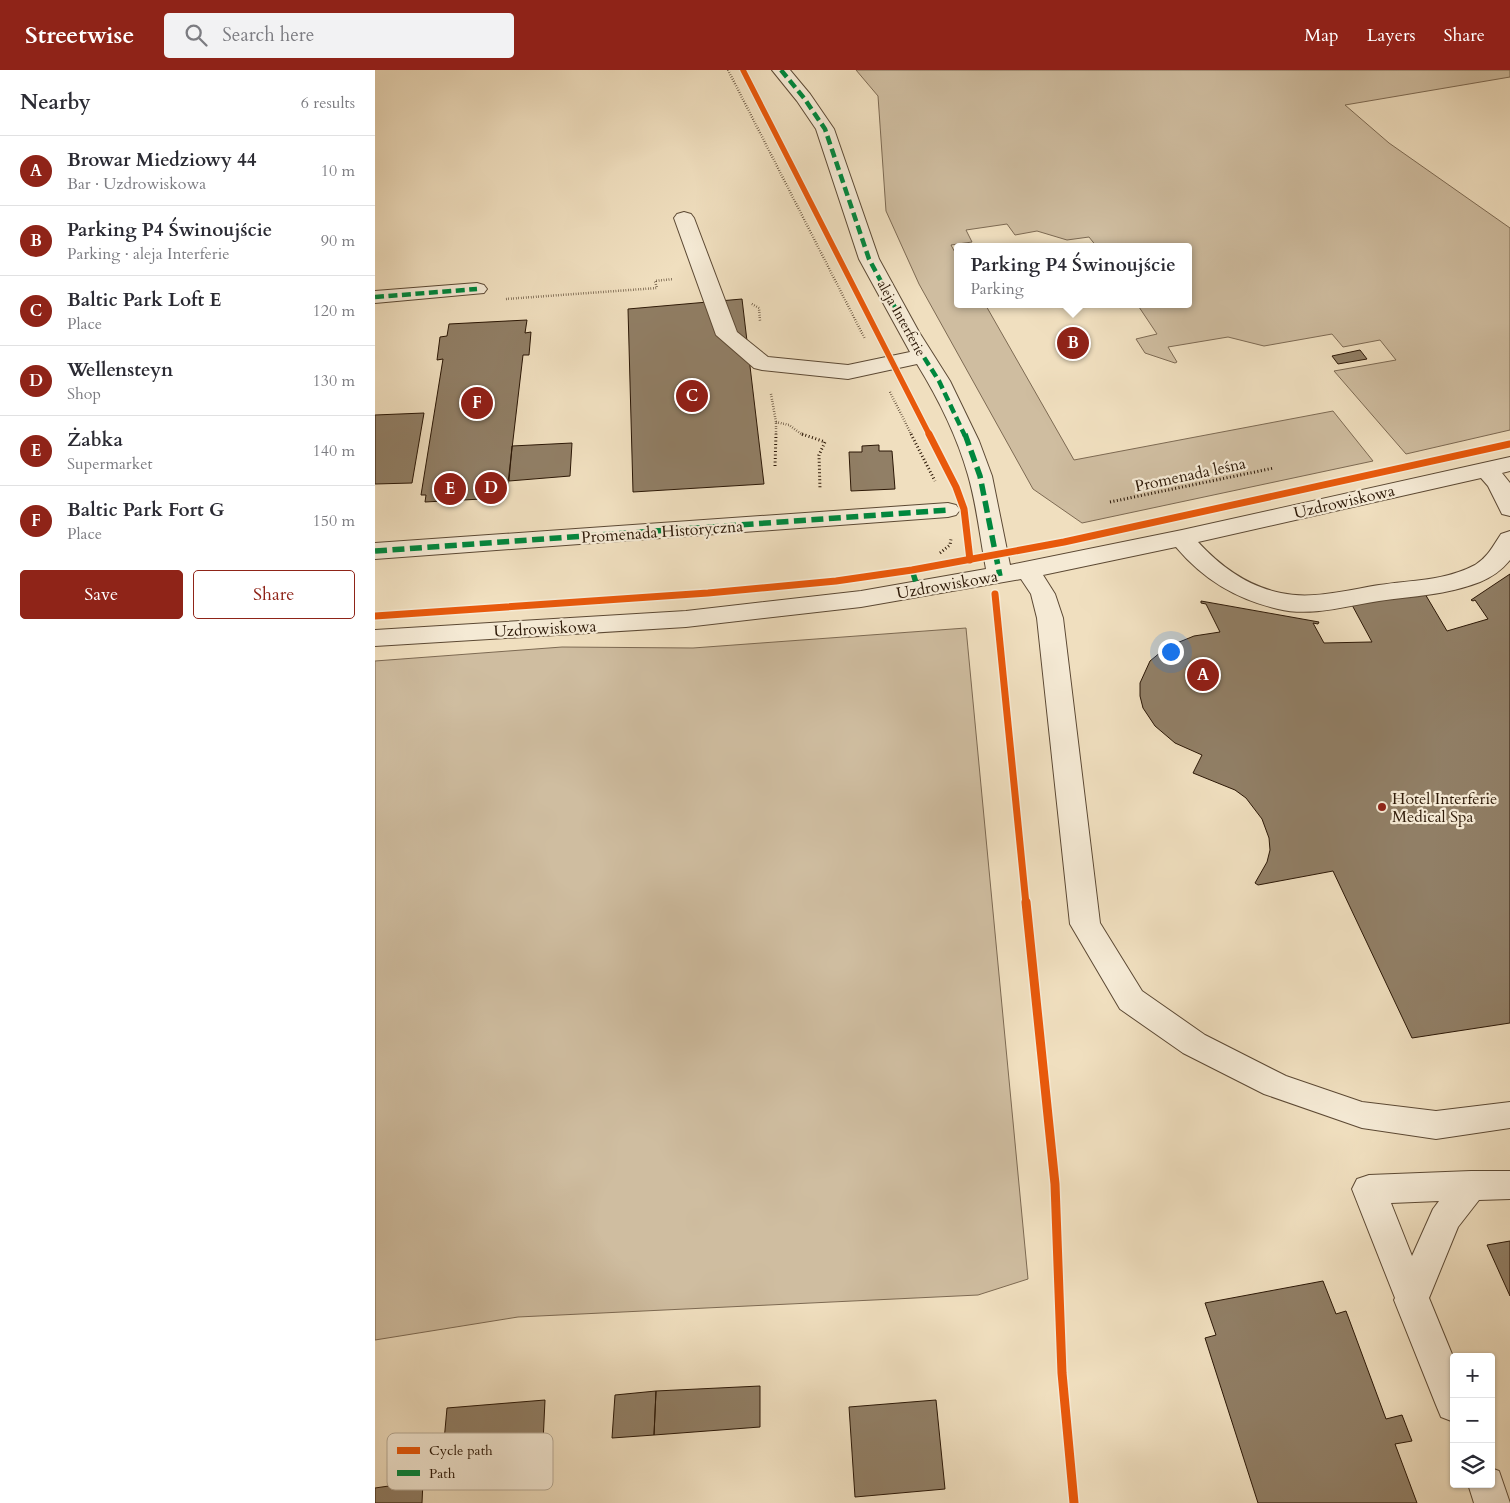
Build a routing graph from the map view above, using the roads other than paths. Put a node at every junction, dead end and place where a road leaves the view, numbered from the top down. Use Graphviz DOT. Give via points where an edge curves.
graph roads {
  1 [pos="781,70"];
  2 [pos="684,218"];
  3 [pos="477,289"];
  4 [pos="375,297"];
  5 [pos="923,356"];
  6 [pos="1510,464"];
  7 [pos="1487,470"];
  8 [pos="1510,509"];
  9 [pos="948,510"];
  10 [pos="1181,538"];
  11 [pos="1510,539"];
  12 [pos="375,551"];
  13 [pos="1028,570"];
  14 [pos="1000,576"];
  15 [pos="375,638"];
  16 [pos="1510,1115"];
  17 [pos="1471,1185"];
  18 [pos="1510,1185"];
  19 [pos="1411,1300"];
  20 [pos="1451,1398"];
  21 [pos="1487,1488"];
  22 [pos="1493,1503"];
  1 -- 5 [label="street, aleja Interferie" via="825,129 869,259"];
  2 -- 5 [label="street" via="727,335 762,363 848,372"];
  3 -- 4 [label="street"];
  5 -- 14 [label="street, aleja Interferie" via="968,441 980,476"];
  6 -- 7 [label="street, Uzdrowiskowa"];
  7 -- 8 [label="street" via="1499,484"];
  7 -- 10 [label="street, Uzdrowiskowa"];
  9 -- 12 [label="street, Promenada Historyczna"];
  10 -- 11 [label="street" via="1212,572 1235,586 1285,602 1338,599 1459,580 1484,570 1505,553"];
  10 -- 13 [label="street, Uzdrowiskowa"];
  13 -- 14 [label="street, Uzdrowiskowa"];
  13 -- 16 [label="street" via="1043,594 1050,618 1085,924 1131,1000 1194,1044 1275,1085 1362,1115 1436,1125"];
  14 -- 15 [label="street, Uzdrowiskowa" via="861,599 686,620"];
  17 -- 18 [label="street"];
  17 -- 19 [label="street" via="1445,1219"];
  17 -- 19 [label="street" via="1369,1189"];
  19 -- 20 [label="street"];
  21 -- 22 [label="street"];
}
